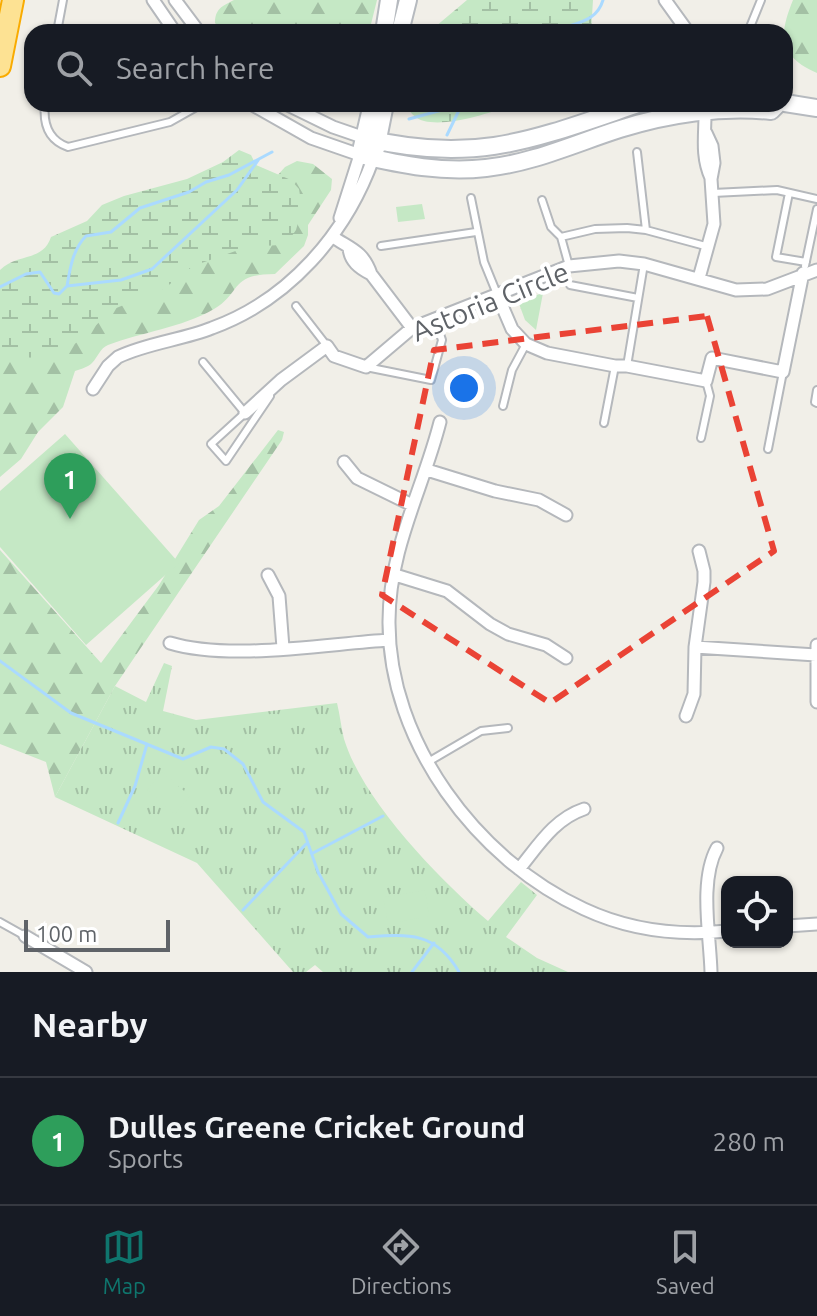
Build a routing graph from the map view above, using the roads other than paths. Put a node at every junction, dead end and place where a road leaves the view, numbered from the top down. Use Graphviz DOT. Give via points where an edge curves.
graph roads {
  1 [pos="13,0"];
  2 [pos="63,0"];
  3 [pos="153,0"];
  4 [pos="175,0"];
  5 [pos="389,0"];
  6 [pos="408,0"];
  7 [pos="665,0"];
  8 [pos="761,0"];
  9 [pos="58,24"];
  10 [pos="170,24"];
  11 [pos="193,24"];
  12 [pos="385,24"];
  13 [pos="402,24"];
  14 [pos="682,24"];
  15 [pos="751,24"];
  16 [pos="0,66"];
  17 [pos="793,104"];
  18 [pos="817,108"];
  19 [pos="45,112"];
  20 [pos="188,112"];
  21 [pos="265,112"];
  22 [pos="302,112"];
  23 [pos="372,112"];
  24 [pos="382,112"];
  25 [pos="615,112"];
  26 [pos="686,112"];
  27 [pos="705,112"];
  28 [pos="371,139"];
  29 [pos="637,152"];
  30 [pos="367,157"];
  31 [pos="713,193"];
  32 [pos="789,193"];
  33 [pos="471,198"];
  34 [pos="817,199"];
  35 [pos="542,200"];
  36 [pos="817,209"];
  37 [pos="646,230"];
  38 [pos="476,232"];
  39 [pos="333,237"];
  40 [pos="561,237"];
  41 [pos="381,246"];
  42 [pos="709,247"];
  43 [pos="644,264"];
  44 [pos="569,266"];
  45 [pos="804,268"];
  46 [pos="817,270"];
  47 [pos="699,278"];
  48 [pos="570,285"];
  49 [pos="497,294"];
  50 [pos="638,298"];
  51 [pos="296,306"];
  52 [pos="434,317"];
  53 [pos="412,328"];
  54 [pos="526,344"];
  55 [pos="327,346"];
  56 [pos="203,362"];
  57 [pos="621,366"];
  58 [pos="366,367"];
  59 [pos="783,372"];
  60 [pos="281,380"];
  61 [pos="706,381"];
  62 [pos="93,389"];
  63 [pos="817,390"];
  64 [pos="817,403"];
  65 [pos="503,406"];
  66 [pos="245,413"];
  67 [pos="440,422"];
  68 [pos="604,423"];
  69 [pos="701,438"];
  70 [pos="768,449"];
  71 [pos="344,462"];
  72 [pos="427,470"];
  73 [pos="412,505"];
  74 [pos="566,515"];
  75 [pos="699,551"];
  76 [pos="392,574"];
  77 [pos="268,575"];
  78 [pos="389,640"];
  79 [pos="170,643"];
  80 [pos="817,645"];
  81 [pos="695,647"];
  82 [pos="283,648"];
  83 [pos="816,655"];
  84 [pos="566,658"];
  85 [pos="817,702"];
  86 [pos="686,716"];
  87 [pos="508,728"];
  88 [pos="427,762"];
  89 [pos="584,809"];
  90 [pos="717,848"];
  91 [pos="519,869"];
  92 [pos="0,922"];
  93 [pos="817,924"];
  94 [pos="793,926"];
  95 [pos="721,932"];
  96 [pos="710,933"];
  97 [pos="25,936"];
  98 [pos="86,972"];
  99 [pos="711,972"];
  1 -- 16 [label="highway"];
  2 -- 9 [label="lane"];
  3 -- 10 [label="street"];
  4 -- 11 [label="street"];
  5 -- 12 [label="street"];
  6 -- 13 [label="street"];
  7 -- 14 [label="street"];
  8 -- 15 [label="lane"];
  17 -- 18 [label="street"];
  19 -- 20 [label="lane" via="54,140 68,147 170,122"];
  21 -- 30 [label="street" via="302,134"];
  22 -- 28 [label="street"];
  23 -- 28 [label="street"];
  24 -- 28 [label="street"];
  25 -- 28 [label="street" via="495,147 447,151"];
  26 -- 30 [label="street" via="538,158 487,168 421,168"];
  27 -- 31 [label="street"];
  28 -- 30 [label="street"];
  29 -- 37 [label="lane"];
  30 -- 39 [label="street" via="359,196"];
  31 -- 32 [label="lane"];
  31 -- 42 [label="street"];
  32 -- 34 [label="lane"];
  32 -- 45 [label="lane" via="776,257"];
  33 -- 38 [label="lane"];
  35 -- 40 [label="lane" via="551,227"];
  36 -- 45 [label="lane"];
  37 -- 40 [label="lane" via="595,229"];
  37 -- 42 [label="lane"];
  38 -- 41 [label="lane"];
  38 -- 49 [label="lane"];
  39 -- 53 [label="street" via="349,248 350,256 371,274"];
  39 -- 62 [label="street" via="296,276 250,310 210,329 128,352 108,366"];
  40 -- 44 [label="lane"];
  42 -- 47 [label="street"];
  43 -- 44 [label="street, Astoria Circle"];
  43 -- 47 [label="street, Astoria Circle"];
  43 -- 50 [label="lane"];
  44 -- 49 [label="street, Astoria Circle"];
  45 -- 46 [label="street, Astoria Circle"];
  45 -- 47 [label="street, Astoria Circle" via="782,284 753,290"];
  45 -- 59 [label="street"];
  48 -- 50 [label="lane"];
  49 -- 52 [label="street, Astoria Circle"];
  49 -- 54 [label="street" via="512,329"];
  50 -- 57 [label="lane"];
  51 -- 55 [label="lane"];
  52 -- 53 [label="street, Astoria Circle"];
  52 -- 58 [label="lane" via="442,340 431,380"];
  53 -- 58 [label="street, Astoria Circle"];
  54 -- 57 [label="street" via="547,353"];
  54 -- 65 [label="lane" via="512,370"];
  55 -- 58 [label="street" via="334,356"];
  55 -- 60 [label="street"];
  56 -- 66 [label="lane"];
  57 -- 61 [label="street"];
  57 -- 68 [label="lane"];
  59 -- 61 [label="street" via="712,358"];
  59 -- 70 [label="lane"];
  60 -- 66 [label="street"];
  60 -- 66 [label="lane" via="226,461 211,444"];
  61 -- 69 [label="lane" via="710,396"];
  63 -- 64 [label="lane"];
  67 -- 72 [label="street"];
  71 -- 73 [label="street" via="366,484"];
  72 -- 73 [label="street"];
  72 -- 74 [label="street" via="547,502"];
  73 -- 76 [label="street"];
  75 -- 81 [label="street" via="704,582"];
  76 -- 78 [label="street"];
  76 -- 84 [label="street" via="447,591 499,629"];
  77 -- 82 [label="street" via="281,603"];
  78 -- 82 [label="street"];
  78 -- 88 [label="street" via="406,718"];
  79 -- 82 [label="street" via="207,650"];
  80 -- 83 [label="street"];
  81 -- 83 [label="street"];
  81 -- 86 [label="street" via="694,694"];
  83 -- 85 [label="street"];
  87 -- 88 [label="lane" via="481,731"];
  88 -- 91 [label="street" via="469,819"];
  89 -- 91 [label="street" via="555,826"];
  90 -- 96 [label="street" via="707,879"];
  91 -- 96 [label="street" via="564,899 608,919 660,931"];
  92 -- 97 [label="lane"];
  93 -- 94 [label="street"];
  95 -- 96 [label="street"];
  96 -- 99 [label="street"];
  97 -- 98 [label="street"];
}
